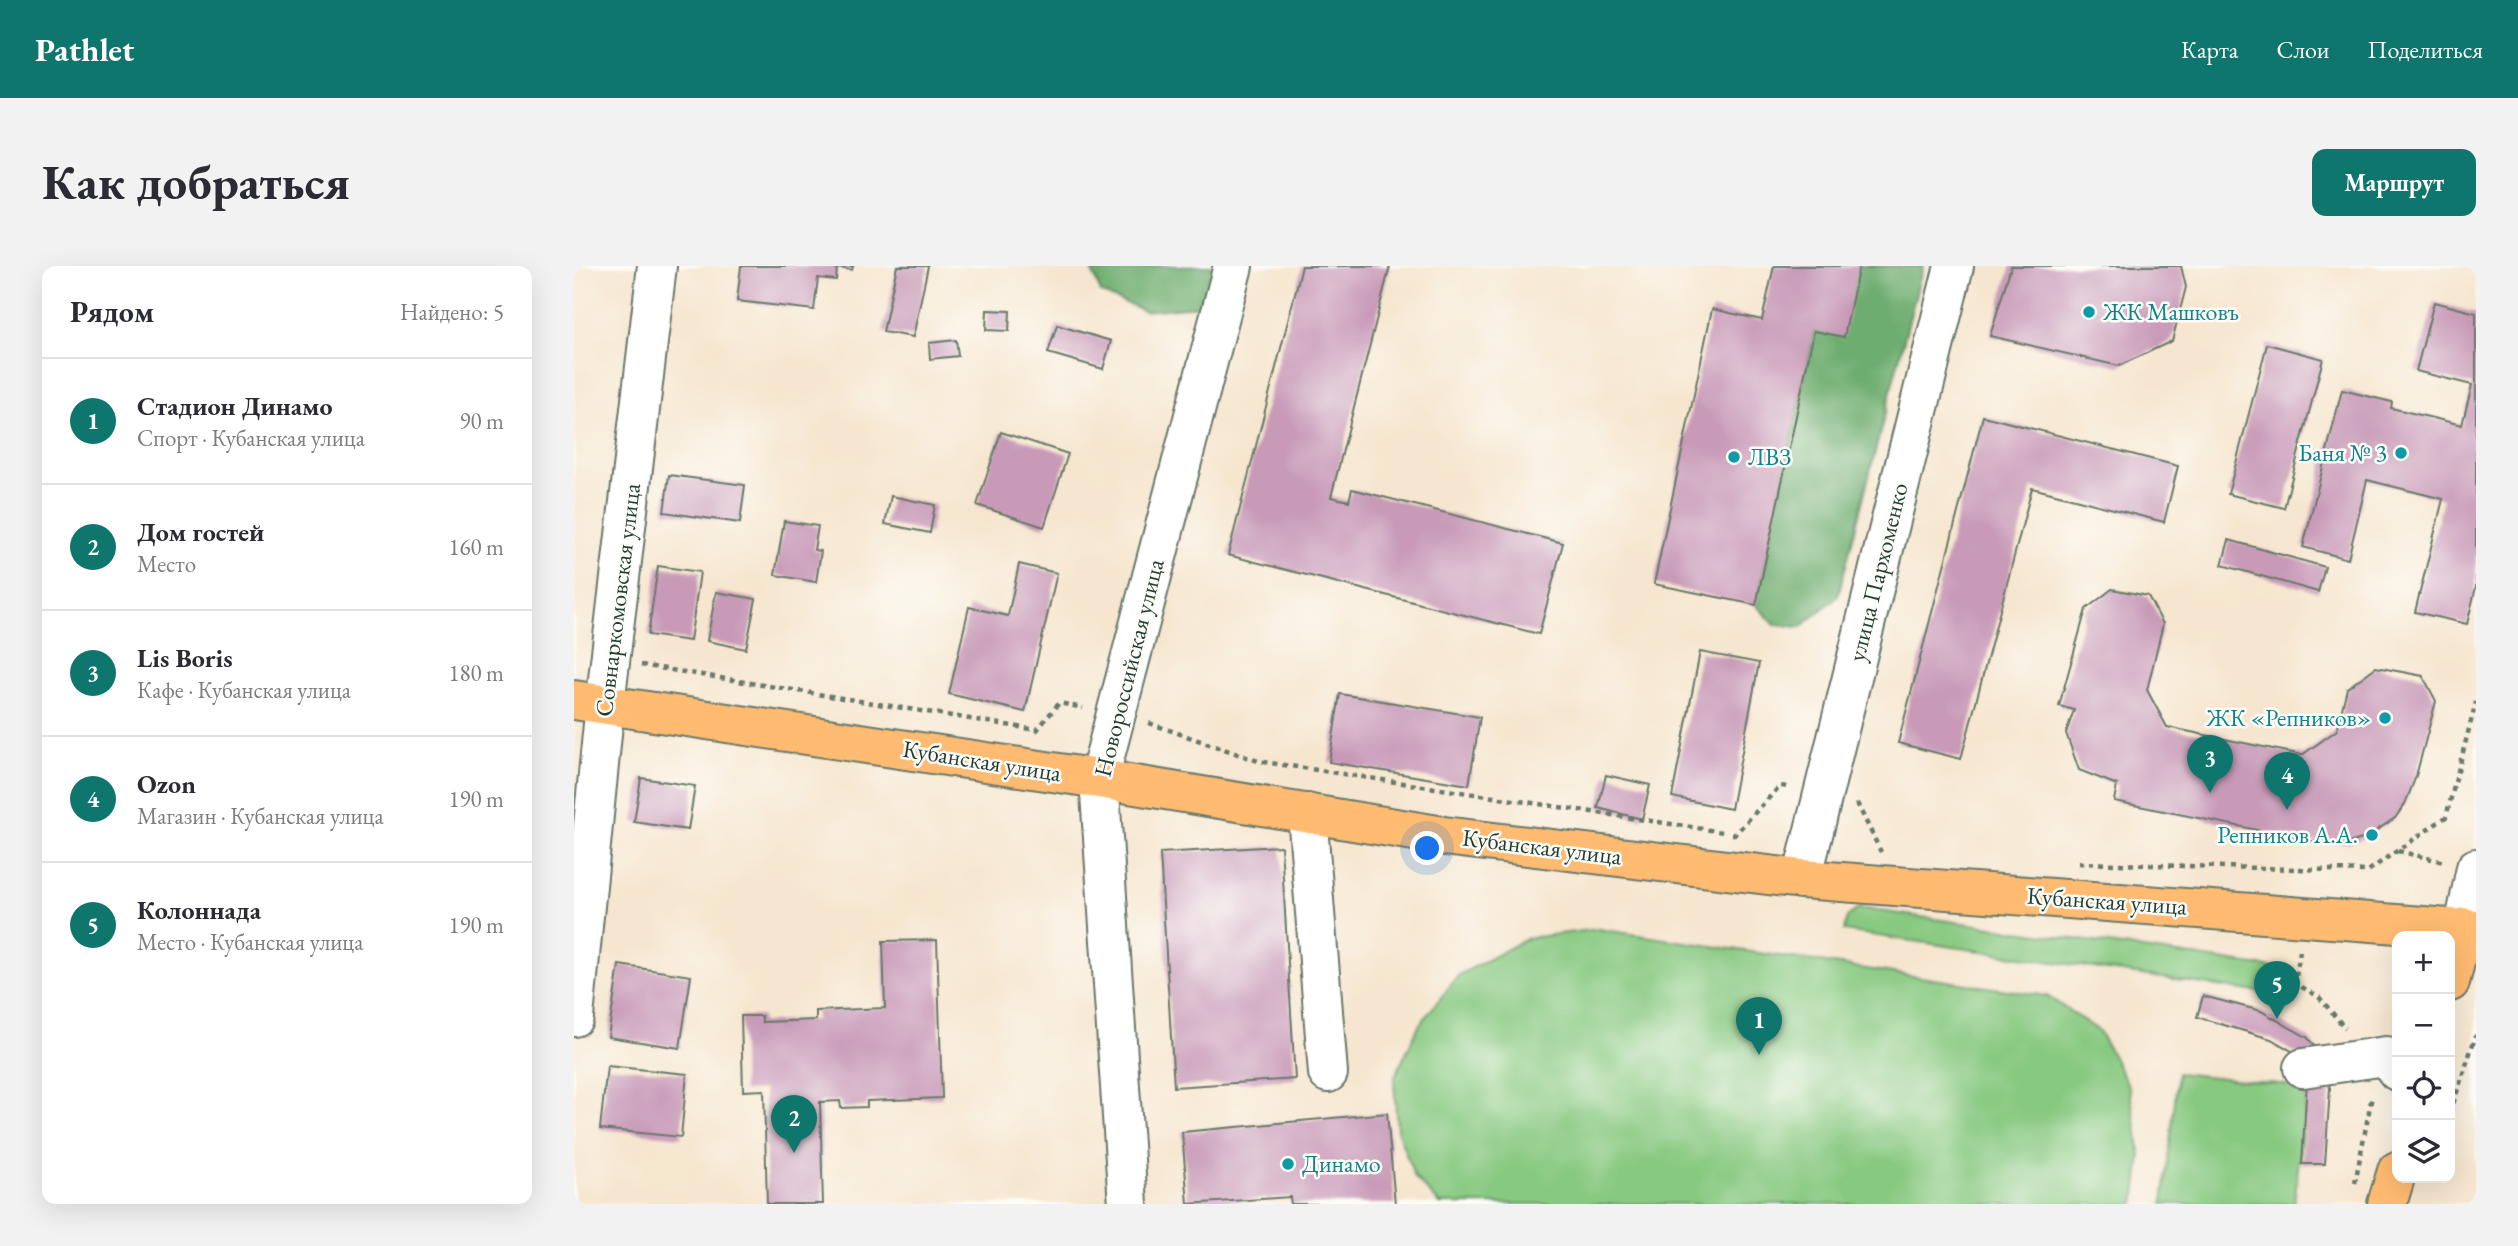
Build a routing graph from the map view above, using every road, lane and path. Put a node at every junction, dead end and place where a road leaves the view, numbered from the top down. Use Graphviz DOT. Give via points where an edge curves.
graph roads {
  1 [pos="657,266"];
  2 [pos="1233,266"];
  3 [pos="1954,266"];
  4 [pos="610,660"];
  5 [pos="590,702"];
  6 [pos="2476,702"];
  7 [pos="1116,714"];
  8 [pos="1099,779"];
  9 [pos="1823,793"];
  10 [pos="1307,813"];
  11 [pos="2397,851"];
  12 [pos="1884,857"];
  13 [pos="2077,863"];
  14 [pos="2476,869"];
  15 [pos="1802,879"];
  16 [pos="2470,928"];
  17 [pos="2455,968"];
  18 [pos="574,1017"];
  19 [pos="2476,1035"];
  20 [pos="2392,1064"];
  21 [pos="2303,1068"];
  22 [pos="1328,1073"];
  23 [pos="2455,1098"];
  24 [pos="2393,1183"];
  25 [pos="1128,1204"];
  26 [pos="2386,1204"];
  1 -- 4 [label="street, Совнаркомовская улица"];
  2 -- 7 [label="street, Новороссийская улица"];
  3 -- 9 [label="street, улица Пархоменко"];
  4 -- 5 [label="street, Совнаркомовская улица"];
  4 -- 7 [label="path" via="1037,730 1059,703"];
  5 -- 8 [label="main road, Кубанская улица"];
  5 -- 18 [label="street, Совнаркомовская улица"];
  6 -- 11 [label="path" via="2446,817"];
  7 -- 8 [label="street, Новороссийская улица"];
  7 -- 9 [label="path" via="1258,761 1735,834 1780,786"];
  8 -- 10 [label="main road, Кубанская улица"];
  8 -- 25 [label="street, Новороссийская улица"];
  9 -- 12 [label="path" via="1854,797"];
  9 -- 15 [label="street, улица Пархоменко"];
  10 -- 15 [label="main road, Кубанская улица" via="1444,835"];
  10 -- 22 [label="street"];
  11 -- 13 [label="path" via="2368,871"];
  11 -- 14 [label="path"];
  14 -- 16 [label="street"];
  15 -- 16 [label="main road, Кубанская улица"];
  16 -- 17 [label="main road"];
  19 -- 23 [label="path"];
  20 -- 21 [label="street" via="2386,1056"];
  24 -- 26 [label="main road"];
}
